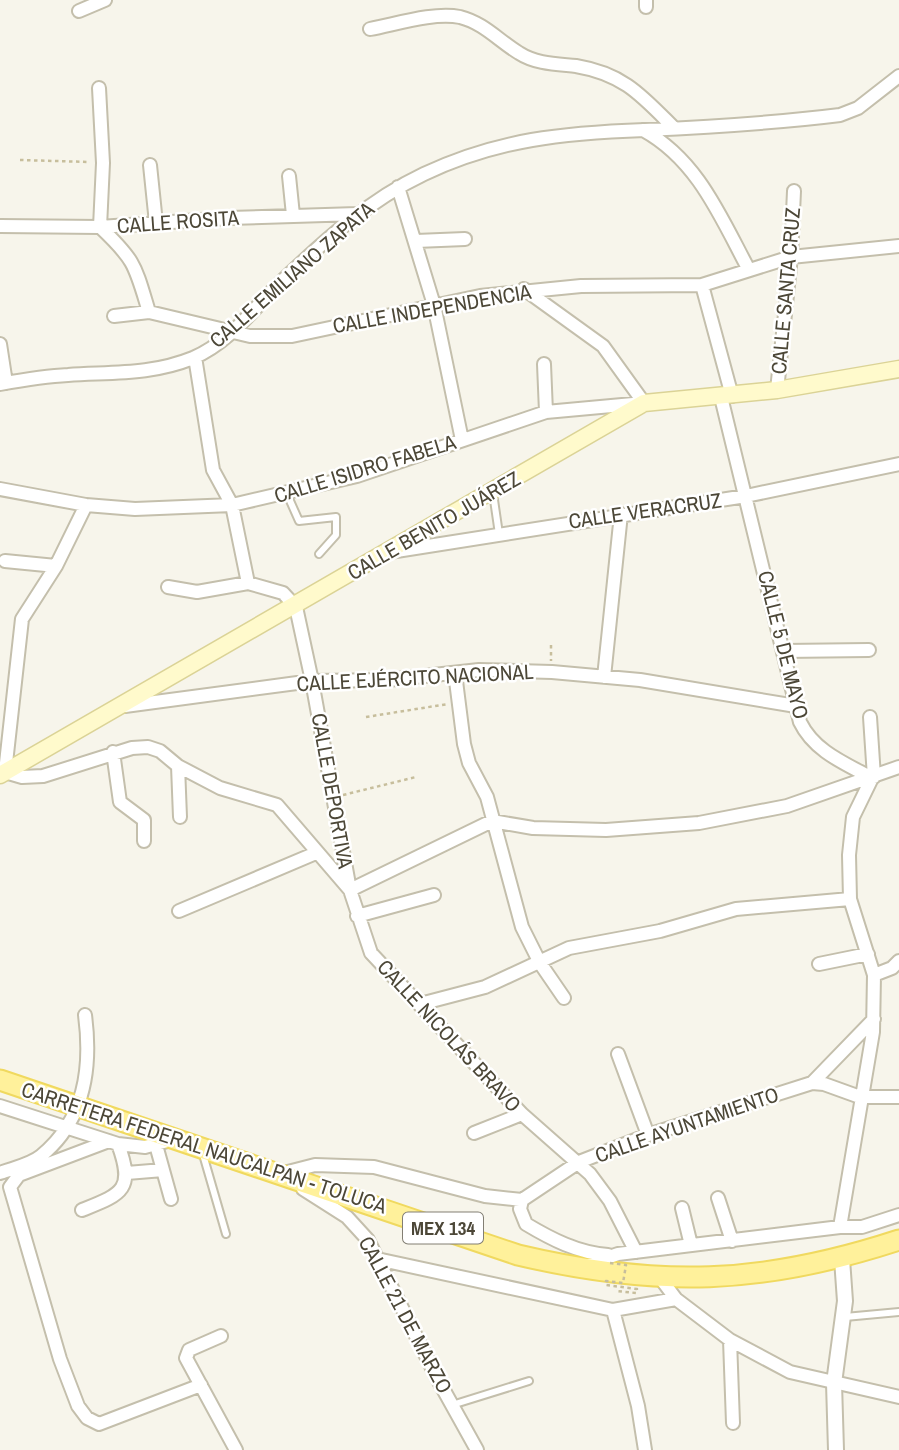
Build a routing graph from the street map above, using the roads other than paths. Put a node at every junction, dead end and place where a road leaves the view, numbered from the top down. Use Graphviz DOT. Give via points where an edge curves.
graph roads {
  1 [pos="105,0"];
  2 [pos="79,11"];
  3 [pos="370,29"];
  4 [pos="899,76"];
  5 [pos="99,88"];
  6 [pos="674,128"];
  7 [pos="643,130"];
  8 [pos="150,165"];
  9 [pos="289,176"];
  10 [pos="398,187"];
  11 [pos="794,191"];
  12 [pos="293,215"];
  13 [pos="357,215"];
  14 [pos="156,223"];
  15 [pos="0,226"];
  16 [pos="100,227"];
  17 [pos="465,239"];
  18 [pos="416,241"];
  19 [pos="899,246"];
  20 [pos="791,257"];
  21 [pos="750,270"];
  22 [pos="702,285"];
  23 [pos="524,289"];
  24 [pos="434,305"];
  25 [pos="149,312"];
  26 [pos="114,316"];
  27 [pos="232,331"];
  28 [pos="0,344"];
  29 [pos="195,357"];
  30 [pos="544,364"];
  31 [pos="899,369"];
  32 [pos="3,383"];
  33 [pos="777,390"];
  34 [pos="727,396"];
  35 [pos="644,403"];
  36 [pos="546,412"];
  37 [pos="462,440"];
  38 [pos="899,464"];
  39 [pos="0,489"];
  40 [pos="493,493"];
  41 [pos="287,494"];
  42 [pos="746,496"];
  43 [pos="86,505"];
  44 [pos="232,505"];
  45 [pos="621,514"];
  46 [pos="499,534"];
  47 [pos="390,552"];
  48 [pos="319,554"];
  49 [pos="5,561"];
  50 [pos="56,566"];
  51 [pos="248,583"];
  52 [pos="168,587"];
  53 [pos="296,607"];
  54 [pos="784,650"];
  55 [pos="869,650"];
  56 [pos="455,673"];
  57 [pos="604,677"];
  58 [pos="313,681"];
  59 [pos="796,706"];
  60 [pos="117,707"];
  61 [pos="870,717"];
  62 [pos="113,752"];
  63 [pos="178,766"];
  64 [pos="899,767"];
  65 [pos="3,774"];
  66 [pos="873,777"];
  67 [pos="180,817"];
  68 [pos="492,821"];
  69 [pos="144,841"];
  70 [pos="316,853"];
  71 [pos="350,890"];
  72 [pos="434,895"];
  73 [pos="850,899"];
  74 [pos="178,912"];
  75 [pos="357,916"];
  76 [pos="867,954"];
  77 [pos="540,963"];
  78 [pos="819,964"];
  79 [pos="897,965"];
  80 [pos="874,975"];
  81 [pos="564,998"];
  82 [pos="420,1004"];
  83 [pos="85,1015"];
  84 [pos="874,1019"];
  85 [pos="618,1054"];
  86 [pos="0,1080"];
  87 [pos="812,1083"];
  88 [pos="24,1088"];
  89 [pos="860,1097"];
  90 [pos="899,1097"];
  91 [pos="0,1106"];
  92 [pos="76,1107"];
  93 [pos="15,1111"];
  94 [pos="522,1114"];
  95 [pos="66,1127"];
  96 [pos="474,1133"];
  97 [pos="648,1135"];
  98 [pos="164,1142"];
  99 [pos="113,1143"];
  100 [pos="201,1149"];
  101 [pos="579,1162"];
  102 [pos="163,1170"];
  103 [pos="0,1173"];
  104 [pos="127,1173"];
  105 [pos="279,1174"];
  106 [pos="718,1198"];
  107 [pos="171,1199"];
  108 [pos="522,1200"];
  109 [pos="682,1208"];
  110 [pos="82,1210"];
  111 [pos="899,1215"];
  112 [pos="840,1227"];
  113 [pos="226,1234"];
  114 [pos="899,1240"];
  115 [pos="732,1241"];
  116 [pos="691,1245"];
  117 [pos="636,1252"];
  118 [pos="377,1259"];
  119 [pos="614,1259"];
  120 [pos="842,1259"];
  121 [pos="576,1268"];
  122 [pos="661,1279"];
  123 [pos="676,1299"];
  124 [pos="612,1310"];
  125 [pos="899,1312"];
  126 [pos="843,1317"];
  127 [pos="221,1336"];
  128 [pos="730,1340"];
  129 [pos="529,1381"];
  130 [pos="834,1383"];
  131 [pos="201,1385"];
  132 [pos="899,1397"];
  133 [pos="452,1405"];
  134 [pos="733,1423"];
  135 [pos="236,1450"];
  136 [pos="477,1450"];
  137 [pos="645,1450"];
  138 [pos="836,1450"];
  1 -- 2 [label="street"];
  3 -- 6 [label="street" via="460,17 530,58 622,80"];
  4 -- 6 [label="street, CALLE EMILIANO ZAPATA" via="858,108 840,115"];
  5 -- 16 [label="street"];
  6 -- 7 [label="street, CALLE EMILIANO ZAPATA"];
  7 -- 10 [label="street, CALLE EMILIANO ZAPATA" via="581,131 498,146"];
  7 -- 21 [label="street" via="670,148 703,184"];
  8 -- 14 [label="street"];
  9 -- 12 [label="street"];
  10 -- 13 [label="street, CALLE EMILIANO ZAPATA"];
  10 -- 18 [label="street"];
  11 -- 20 [label="street, CALLE SANTA CRUZ"];
  12 -- 13 [label="street, CALLE ROSITA"];
  12 -- 14 [label="street, CALLE ROSITA"];
  13 -- 27 [label="street, CALLE EMILIANO ZAPATA"];
  14 -- 16 [label="street, CALLE ROSITA"];
  15 -- 16 [label="street, CALLE ROSITA"];
  16 -- 25 [label="street" via="134,263"];
  17 -- 18 [label="street"];
  18 -- 24 [label="street"];
  19 -- 20 [label="street, CALLE INDEPENDENCIA"];
  20 -- 21 [label="street, CALLE INDEPENDENCIA"];
  20 -- 33 [label="street, CALLE SANTA CRUZ"];
  21 -- 22 [label="street, CALLE INDEPENDENCIA"];
  22 -- 23 [label="street, CALLE INDEPENDENCIA"];
  22 -- 34 [label="street"];
  23 -- 24 [label="street, CALLE INDEPENDENCIA"];
  23 -- 35 [label="street" via="603,346"];
  24 -- 27 [label="street, CALLE INDEPENDENCIA" via="292,335 250,336"];
  24 -- 37 [label="street"];
  25 -- 26 [label="street, CALLE INDEPENDENCIA"];
  25 -- 27 [label="street, CALLE INDEPENDENCIA"];
  27 -- 29 [label="street, CALLE EMILIANO ZAPATA"];
  28 -- 32 [label="street"];
  29 -- 32 [label="street, CALLE EMILIANO ZAPATA" via="147,372 67,374"];
  29 -- 44 [label="street" via="213,470"];
  30 -- 36 [label="street"];
  31 -- 33 [label="main road, CALLE BENITO JUÁREZ"];
  33 -- 34 [label="main road, CALLE BENITO JUÁREZ"];
  34 -- 35 [label="main road, CALLE BENITO JUÁREZ"];
  34 -- 42 [label="street, CALLE 5 DE MAYO"];
  35 -- 36 [label="street, CALLE ISIDRO FABELA"];
  35 -- 40 [label="main road, CALLE BENITO JUÁREZ"];
  36 -- 37 [label="street, CALLE ISIDRO FABELA"];
  37 -- 41 [label="street, CALLE ISIDRO FABELA"];
  38 -- 42 [label="street, CALLE VERACRUZ"];
  39 -- 43 [label="street, CALLE ISIDRO FABELA"];
  40 -- 46 [label="lane"];
  40 -- 47 [label="main road, CALLE BENITO JUÁREZ"];
  41 -- 44 [label="street, CALLE ISIDRO FABELA"];
  41 -- 48 [label="lane" via="299,521 336,517 336,535"];
  42 -- 45 [label="street, CALLE VERACRUZ"];
  42 -- 54 [label="street, CALLE 5 DE MAYO"];
  43 -- 44 [label="street, CALLE ISIDRO FABELA" via="135,509"];
  43 -- 50 [label="street"];
  44 -- 51 [label="street"];
  45 -- 46 [label="street, CALLE VERACRUZ"];
  45 -- 57 [label="street"];
  46 -- 47 [label="street, CALLE VERACRUZ"];
  47 -- 53 [label="main road, CALLE BENITO JUÁREZ"];
  49 -- 50 [label="street"];
  50 -- 65 [label="street" via="22,619"];
  51 -- 52 [label="street" via="197,592"];
  51 -- 53 [label="street" via="283,593"];
  53 -- 58 [label="street, CALLE DEPORTIVA"];
  53 -- 60 [label="main road, CALLE BENITO JUÁREZ"];
  54 -- 55 [label="street"];
  54 -- 59 [label="street, CALLE 5 DE MAYO"];
  56 -- 57 [label="street, CALLE EJÉRCITO NACIONAL" via="552,672"];
  56 -- 58 [label="street, CALLE EJÉRCITO NACIONAL"];
  56 -- 68 [label="street" via="467,754 487,797"];
  57 -- 59 [label="street, CALLE EJÉRCITO NACIONAL"];
  58 -- 60 [label="street, CALLE EJÉRCITO NACIONAL"];
  58 -- 71 [label="street, CALLE DEPORTIVA"];
  59 -- 66 [label="street, CALLE 5 DE MAYO" via="808,738"];
  60 -- 65 [label="main road, CALLE BENITO JUÁREZ"];
  61 -- 66 [label="street"];
  62 -- 63 [label="street, CALLE NICOLÁS BRAVO" via="148,747"];
  62 -- 65 [label="street, CALLE NICOLÁS BRAVO" via="43,776"];
  62 -- 69 [label="street" via="120,802 144,820"];
  63 -- 67 [label="street"];
  63 -- 70 [label="street, CALLE NICOLÁS BRAVO" via="220,788 277,804"];
  64 -- 66 [label="street"];
  66 -- 68 [label="street" via="787,806 699,823 606,830 533,828"];
  66 -- 73 [label="street" via="853,817"];
  68 -- 71 [label="street"];
  68 -- 77 [label="street" via="505,854 522,927"];
  70 -- 71 [label="street, CALLE NICOLÁS BRAVO"];
  70 -- 74 [label="street"];
  71 -- 75 [label="street, CALLE NICOLÁS BRAVO"];
  72 -- 75 [label="street"];
  73 -- 76 [label="street"];
  73 -- 77 [label="street" via="736,909 660,931 569,948"];
  75 -- 82 [label="street, CALLE NICOLÁS BRAVO" via="371,953"];
  76 -- 78 [label="street"];
  76 -- 80 [label="street"];
  77 -- 81 [label="street"];
  77 -- 82 [label="street" via="485,987"];
  79 -- 80 [label="street"];
  80 -- 84 [label="street"];
  82 -- 94 [label="street, CALLE NICOLÁS BRAVO"];
  83 -- 92 [label="street" via="89,1072"];
  84 -- 87 [label="street"];
  84 -- 89 [label="street"];
  85 -- 97 [label="street"];
  86 -- 88 [label="main road, CARRETERA FEDERAL NAUCALPAN - TOLUCA / MEX 134"];
  87 -- 89 [label="street"];
  87 -- 97 [label="street, CALLE AYUNTAMIENTO"];
  88 -- 92 [label="main road, CARRETERA FEDERAL NAUCALPAN - TOLUCA / MEX 134"];
  88 -- 93 [label="street"];
  89 -- 90 [label="street"];
  89 -- 112 [label="street"];
  91 -- 93 [label="street"];
  92 -- 95 [label="street"];
  92 -- 98 [label="main road, CARRETERA FEDERAL NAUCALPAN - TOLUCA / MEX 134"];
  93 -- 95 [label="street"];
  94 -- 96 [label="street"];
  94 -- 101 [label="street, CALLE NICOLÁS BRAVO"];
  95 -- 99 [label="street"];
  95 -- 103 [label="street" via="39,1157"];
  97 -- 101 [label="street, CALLE AYUNTAMIENTO"];
  98 -- 99 [label="street"];
  98 -- 100 [label="main road, CARRETERA FEDERAL NAUCALPAN - TOLUCA / MEX 134"];
  98 -- 102 [label="street"];
  99 -- 104 [label="street"];
  99 -- 131 [label="street" via="19,1175 10,1187 60,1359 78,1406 99,1424"];
  100 -- 105 [label="main road, CARRETERA FEDERAL NAUCALPAN - TOLUCA / MEX 134"];
  100 -- 113 [label="lane"];
  101 -- 108 [label="street, CALLE AYUNTAMIENTO"];
  101 -- 117 [label="street, CALLE NICOLÁS BRAVO" via="610,1201"];
  102 -- 104 [label="street"];
  102 -- 107 [label="street"];
  104 -- 110 [label="street" via="116,1196"];
  105 -- 108 [label="street" via="315,1165 374,1167 485,1196"];
  105 -- 118 [label="street, CALLE 21 DE MARZO" via="347,1217 368,1240"];
  105 -- 121 [label="main road, CARRETERA FEDERAL NAUCALPAN - TOLUCA / MEX 134" via="518,1255"];
  106 -- 115 [label="street"];
  108 -- 119 [label="street" via="526,1224"];
  109 -- 116 [label="street"];
  111 -- 112 [label="street" via="862,1227"];
  112 -- 115 [label="street"];
  114 -- 120 [label="main road, CARRETERA FEDERAL NAUCALPAN - TOLUCA / MEX 134"];
  115 -- 116 [label="street"];
  116 -- 117 [label="street"];
  117 -- 119 [label="street"];
  118 -- 124 [label="street"];
  118 -- 133 [label="street, CALLE 21 DE MARZO"];
  119 -- 121 [label="street"];
  120 -- 122 [label="main road, CARRETERA FEDERAL NAUCALPAN - TOLUCA / MEX 134" via="781,1272"];
  120 -- 126 [label="street"];
  121 -- 122 [label="main road, CARRETERA FEDERAL NAUCALPAN - TOLUCA / MEX 134"];
  122 -- 123 [label="street"];
  123 -- 124 [label="street"];
  123 -- 128 [label="street"];
  124 -- 137 [label="street"];
  125 -- 126 [label="lane"];
  126 -- 130 [label="street"];
  127 -- 131 [label="street" via="187,1353"];
  128 -- 130 [label="street" via="790,1372"];
  128 -- 134 [label="street"];
  129 -- 133 [label="lane"];
  130 -- 132 [label="street"];
  130 -- 138 [label="street"];
  131 -- 135 [label="street"];
  133 -- 136 [label="street, CALLE 21 DE MARZO"];
}
